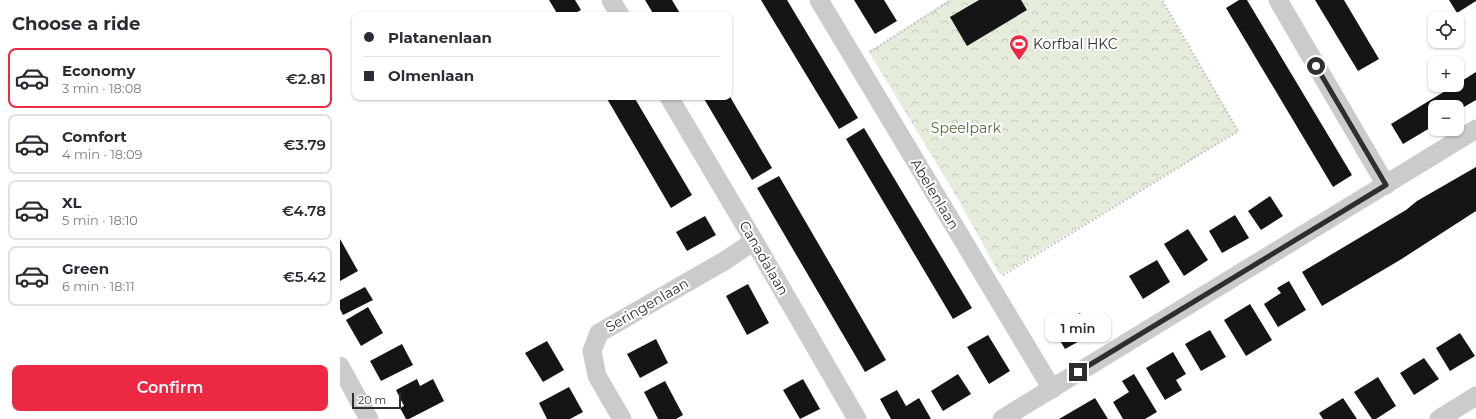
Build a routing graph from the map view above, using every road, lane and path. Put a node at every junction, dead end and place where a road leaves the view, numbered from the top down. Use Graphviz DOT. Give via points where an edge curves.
graph roads {
  1 [pos="611,0"];
  2 [pos="819,0"];
  3 [pos="951,0"];
  4 [pos="1162,0"];
  5 [pos="1278,0"];
  6 [pos="618,12"];
  7 [pos="856,61"];
  8 [pos="671,100"];
  9 [pos="1476,129"];
  10 [pos="1386,185"];
  11 [pos="754,241"];
  12 [pos="989,283"];
  13 [pos="340,366"];
  14 [pos="1052,388"];
  15 [pos="1476,396"];
  16 [pos="369,419"];
  17 [pos="622,419"];
  18 [pos="858,419"];
  19 [pos="1002,419"];
  20 [pos="1439,419"];
  1 -- 6 [label="street"];
  2 -- 7 [label="street, Abelenlaan"];
  3 -- 7 [label="path"];
  4 -- 12 [label="path" via="1238,131"];
  5 -- 10 [label="street"];
  7 -- 12 [label="street, Abelenlaan"];
  8 -- 11 [label="street, Canadalaan"];
  9 -- 10 [label="street"];
  10 -- 14 [label="street"];
  11 -- 17 [label="street, Seringenlaan" via="726,260 599,333 592,351 597,376"];
  11 -- 18 [label="street, Canadalaan"];
  12 -- 14 [label="street, Abelenlaan"];
  13 -- 16 [label="street"];
  14 -- 19 [label="street"];
  15 -- 20 [label="street"];
}
